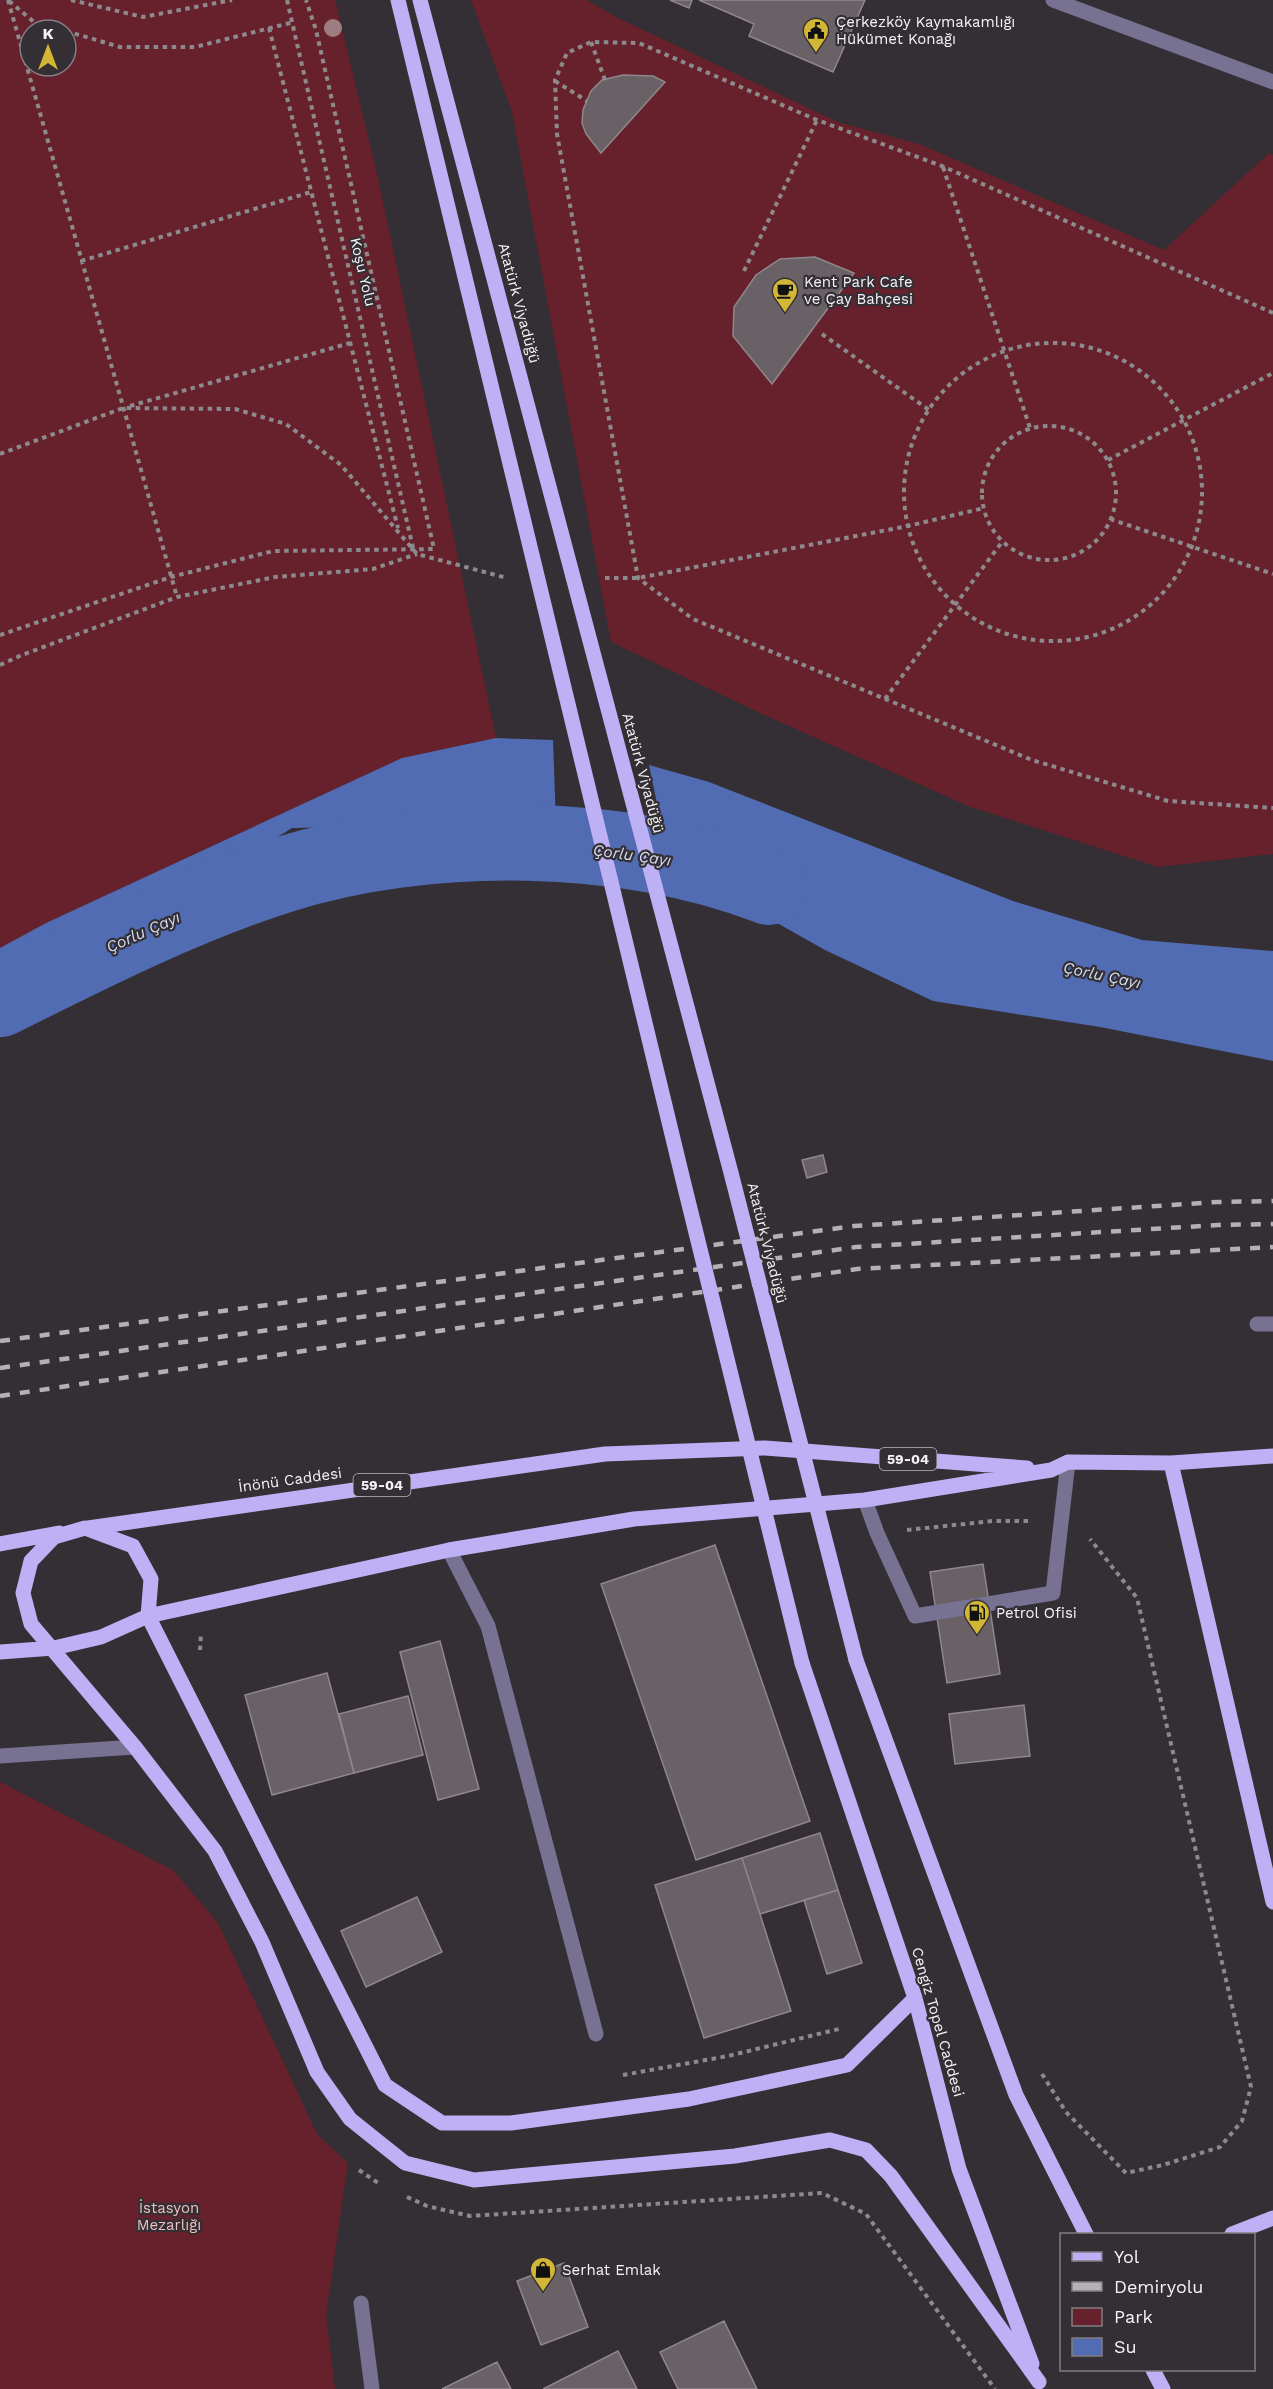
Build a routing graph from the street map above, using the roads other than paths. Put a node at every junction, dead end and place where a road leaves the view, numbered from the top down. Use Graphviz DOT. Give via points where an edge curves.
graph roads {
  1 [pos="399,0"];
  2 [pos="420,0"];
  3 [pos="1053,0"];
  4 [pos="1273,82"];
  5 [pos="1257,1324"];
  6 [pos="1273,1324"];
  7 [pos="1273,1456"];
  8 [pos="1068,1462"];
  9 [pos="1171,1463"];
  10 [pos="1051,1470"];
  11 [pos="865,1500"];
  12 [pos="85,1528"];
  13 [pos="0,1544"];
  14 [pos="449,1550"];
  15 [pos="148,1616"];
  16 [pos="54,1648"];
  17 [pos="0,1652"];
  18 [pos="135,1747"];
  19 [pos="0,1755"];
  20 [pos="1273,1902"];
  21 [pos="915,1998"];
  22 [pos="596,2034"];
  23 [pos="1273,2218"];
  24 [pos="1085,2233"];
  25 [pos="1237,2233"];
  26 [pos="361,2303"];
  27 [pos="1154,2371"];
  28 [pos="1040,2386"];
  29 [pos="372,2389"];
  30 [pos="1163,2389"];
  1 -- 21 [label="main road, Cengiz Topel Caddesi, bridge" via="802,1664"];
  2 -- 24 [label="main road, Atatürk Viyadüğü, bridge" via="856,1660 1016,2095"];
  3 -- 4 [label="street"];
  5 -- 6 [label="street"];
  7 -- 9 [label="main road, 59-04"];
  8 -- 9 [label="main road, 59-04"];
  8 -- 10 [label="main road, 59-04"];
  8 -- 11 [label="street" via="1053,1593 915,1616"];
  9 -- 20 [label="main road"];
  10 -- 11 [label="main road, 59-04"];
  10 -- 12 [label="main road, İnönü Caddesi / 59-04" via="765,1448 606,1454"];
  11 -- 14 [label="main road, 59-04" via="634,1519"];
  12 -- 13 [label="main road, İnönü Caddesi / 59-04"];
  12 -- 15 [label="main road" via="133,1546 151,1579"];
  12 -- 16 [label="main road" via="54,1537 31,1561 23,1593 31,1624"];
  14 -- 15 [label="main road, 59-04"];
  14 -- 22 [label="street" via="488,1626"];
  15 -- 16 [label="main road" via="101,1637"];
  15 -- 21 [label="main road" via="385,2085 442,2123 511,2123 689,2099 847,2065"];
  16 -- 17 [label="main road"];
  16 -- 18 [label="main road"];
  18 -- 19 [label="street"];
  18 -- 28 [label="main road" via="215,1851 262,1942 317,2073 350,2119 405,2163 474,2180 735,2156 830,2140 866,2151 891,2176"];
  21 -- 28 [label="main road, Cengiz Topel Caddesi" via="959,2169"];
  23 -- 25 [label="main road"];
  26 -- 29 [label="street"];
  27 -- 30 [label="main road"];
}
